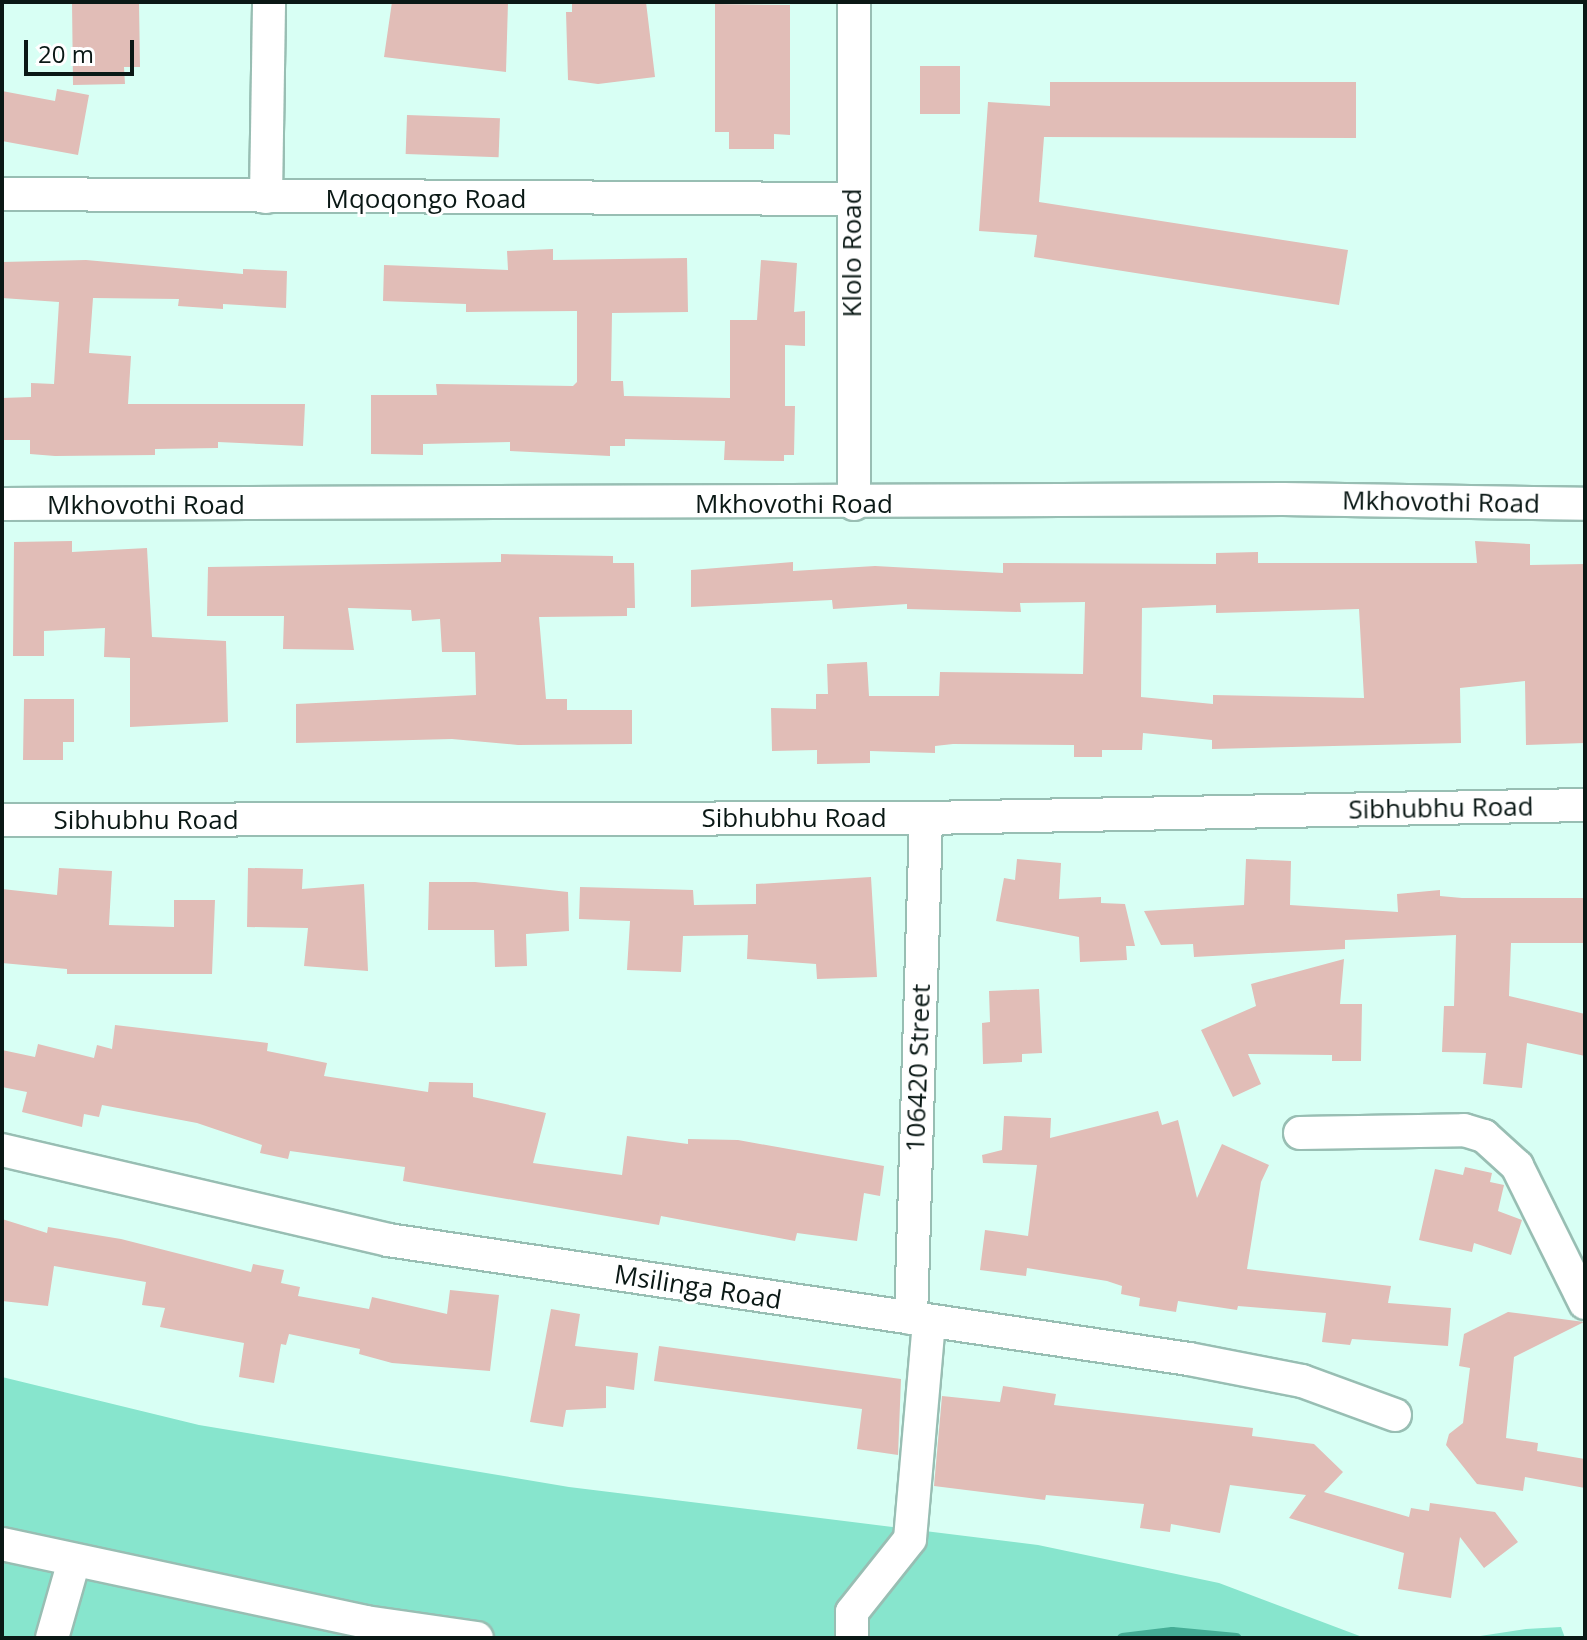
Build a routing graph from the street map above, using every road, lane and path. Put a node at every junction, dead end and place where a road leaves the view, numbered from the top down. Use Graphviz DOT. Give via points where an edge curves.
graph roads {
  1 [pos="269,2"];
  2 [pos="854,2"];
  3 [pos="2,194"];
  4 [pos="266,197"];
  5 [pos="851,199"];
  6 [pos="2,504"];
  7 [pos="854,504"];
  8 [pos="1585,504"];
  9 [pos="1585,805"];
  10 [pos="926,818"];
  11 [pos="2,820"];
  12 [pos="1300,1133"];
  13 [pos="2,1150"];
  14 [pos="1585,1303"];
  15 [pos="920,1320"];
  16 [pos="1395,1415"];
  17 [pos="2,1544"];
  18 [pos="74,1561"];
  19 [pos="52,1638"];
  20 [pos="477,1638"];
  21 [pos="852,1638"];
  1 -- 4 [label="street"];
  2 -- 5 [label="street, Klolo Road"];
  3 -- 4 [label="street, Mqoqongo Road"];
  4 -- 5 [label="street, Mqoqongo Road"];
  5 -- 7 [label="street, Klolo Road"];
  6 -- 7 [label="street, Mkhovothi Road"];
  7 -- 8 [label="street, Mkhovothi Road" via="1283,499"];
  9 -- 10 [label="street, Sibhubhu Road"];
  10 -- 11 [label="street, Sibhubhu Road"];
  10 -- 15 [label="street, 106420 Street"];
  12 -- 14 [label="street" via="1464,1130 1484,1136 1517,1166"];
  13 -- 15 [label="street, Msilinga Road" via="388,1240"];
  15 -- 16 [label="street, Msilinga Road" via="1302,1381"];
  15 -- 21 [label="street, 106420 Street" via="910,1539 852,1612"];
  17 -- 18 [label="street"];
  18 -- 19 [label="street"];
  18 -- 20 [label="street" via="366,1622"];
}
